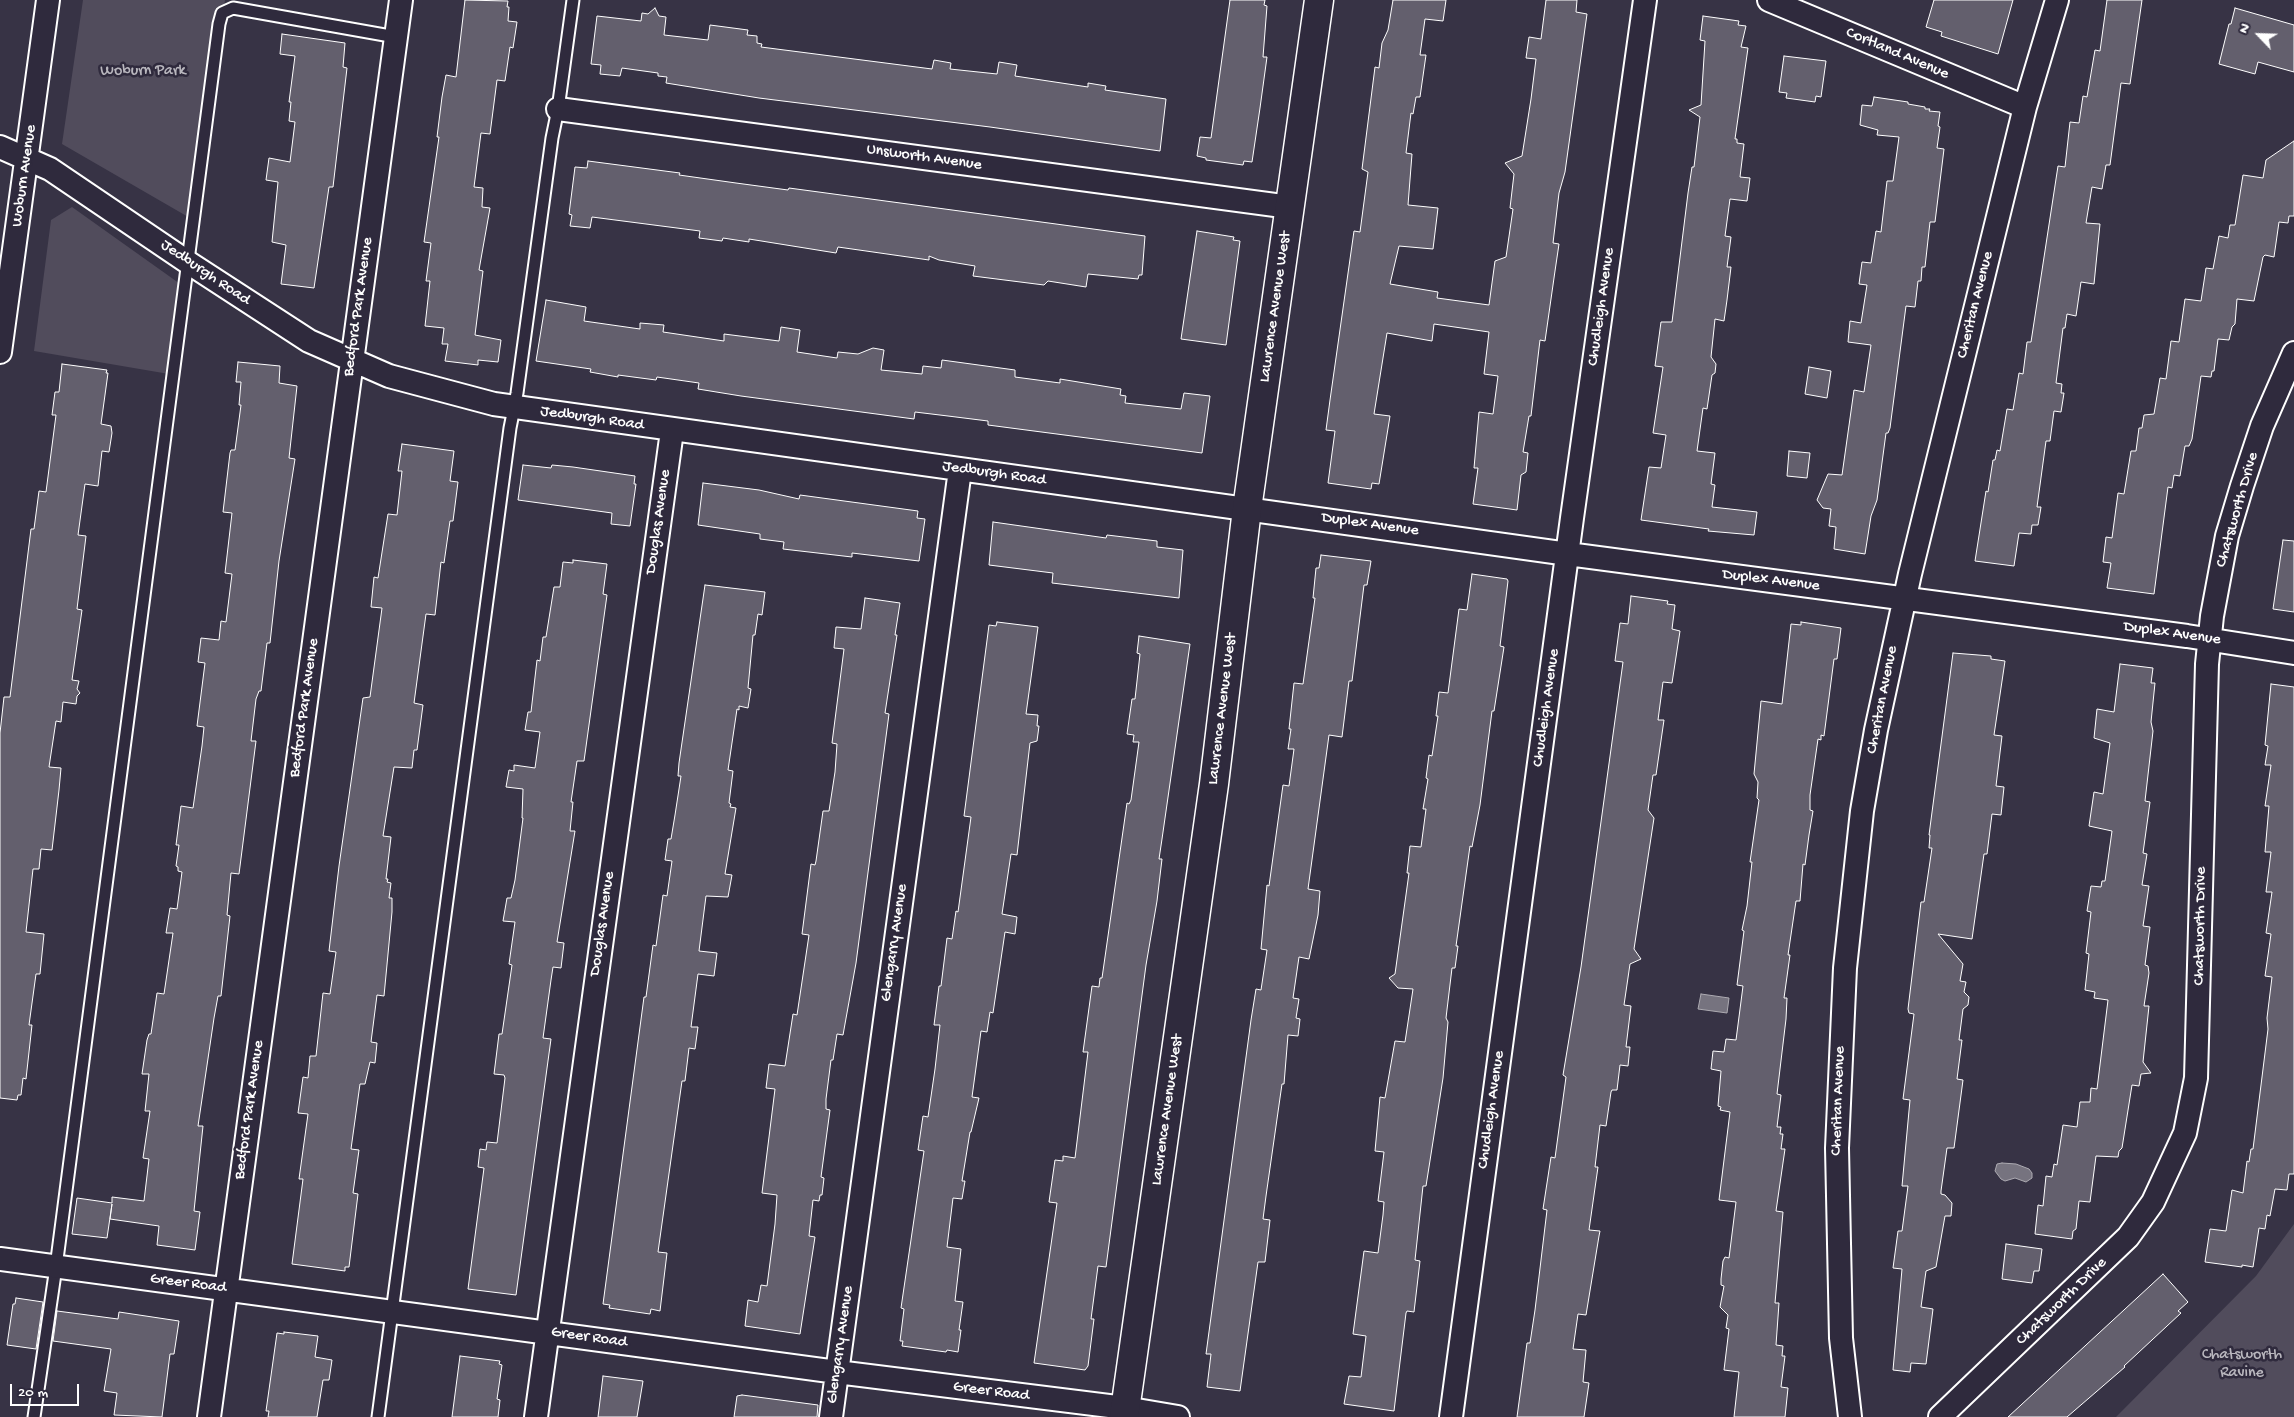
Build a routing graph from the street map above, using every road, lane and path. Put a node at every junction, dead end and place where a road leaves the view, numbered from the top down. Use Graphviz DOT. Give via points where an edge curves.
graph roads {
  1 [pos="48,0"];
  2 [pos="401,0"];
  3 [pos="573,0"];
  4 [pos="1319,0"];
  5 [pos="1645,0"];
  6 [pos="1769,0"];
  7 [pos="2057,0"];
  8 [pos="396,38"];
  9 [pos="2025,107"];
  10 [pos="558,109"];
  11 [pos="0,147"];
  12 [pos="27,160"];
  13 [pos="1290,208"];
  14 [pos="189,263"];
  15 [pos="0,352"];
  16 [pos="2294,353"];
  17 [pos="352,361"];
  18 [pos="514,408"];
  19 [pos="672,430"];
  20 [pos="960,470"];
  21 [pos="1247,508"];
  22 [pos="1568,554"];
  23 [pos="1905,598"];
  24 [pos="2210,640"];
  25 [pos="2294,653"];
  26 [pos="0,1259"];
  27 [pos="56,1267"];
  28 [pos="226,1289"];
  29 [pos="392,1312"];
  30 [pos="548,1333"];
  31 [pos="837,1372"];
  32 [pos="1125,1412"];
  33 [pos="34,1417"];
  34 [pos="209,1417"];
  35 [pos="378,1417"];
  36 [pos="536,1417"];
  37 [pos="831,1417"];
  38 [pos="1178,1417"];
  39 [pos="1451,1417"];
  40 [pos="1850,1417"];
  41 [pos="1940,1417"];
  1 -- 12 [label="street, Woburn Avenue"];
  2 -- 8 [label="street, Bedford Park Avenue"];
  3 -- 10 [label="lane"];
  4 -- 13 [label="main road, Lawrence Avenue West"];
  5 -- 22 [label="street, Chudleigh Avenue"];
  6 -- 9 [label="street, Cortland Avenue"];
  7 -- 9 [label="street, Cheritan Avenue"];
  8 -- 14 [label="lane" via="233,8 222,13"];
  8 -- 17 [label="street, Bedford Park Avenue"];
  9 -- 23 [label="street, Cheritan Avenue"];
  10 -- 13 [label="street, Unsworth Avenue"];
  10 -- 18 [label="lane"];
  11 -- 12 [label="street, Jedburgh Road"];
  12 -- 14 [label="street, Jedburgh Road" via="58,174"];
  12 -- 15 [label="street, Woburn Avenue"];
  13 -- 21 [label="main road, Lawrence Avenue West"];
  14 -- 17 [label="street, Jedburgh Road" via="309,340"];
  14 -- 27 [label="lane"];
  16 -- 24 [label="street, Chatsworth Drive" via="2262,426 2227,536"];
  17 -- 18 [label="street, Jedburgh Road" via="421,386"];
  17 -- 28 [label="street, Bedford Park Avenue"];
  18 -- 19 [label="street, Jedburgh Road"];
  18 -- 29 [label="lane"];
  19 -- 20 [label="street, Jedburgh Road"];
  19 -- 30 [label="street, Douglas Avenue"];
  20 -- 21 [label="street, Jedburgh Road"];
  20 -- 31 [label="street, Glengarry Avenue"];
  21 -- 22 [label="street, Duplex Avenue"];
  21 -- 32 [label="main road, Lawrence Avenue West" via="1214,784"];
  22 -- 23 [label="street, Duplex Avenue"];
  22 -- 39 [label="street, Chudleigh Avenue"];
  23 -- 24 [label="street, Duplex Avenue"];
  23 -- 40 [label="street, Cheritan Avenue" via="1864,802 1845,968 1837,1148 1841,1338"];
  24 -- 25 [label="street, Duplex Avenue"];
  24 -- 41 [label="street, Chatsworth Drive" via="2196,1078 2185,1133 2153,1202 2128,1238"];
  26 -- 27 [label="street, Greer Road"];
  27 -- 28 [label="street, Greer Road"];
  27 -- 33 [label="lane"];
  28 -- 29 [label="street, Greer Road"];
  28 -- 34 [label="street, Bedford Park Avenue"];
  29 -- 30 [label="street, Greer Road"];
  29 -- 35 [label="lane"];
  30 -- 31 [label="street, Greer Road"];
  30 -- 36 [label="street, Douglas Avenue"];
  31 -- 32 [label="street, Greer Road"];
  31 -- 37 [label="street, Glengarry Avenue"];
  32 -- 38 [label="street, Greer Road"];
}
